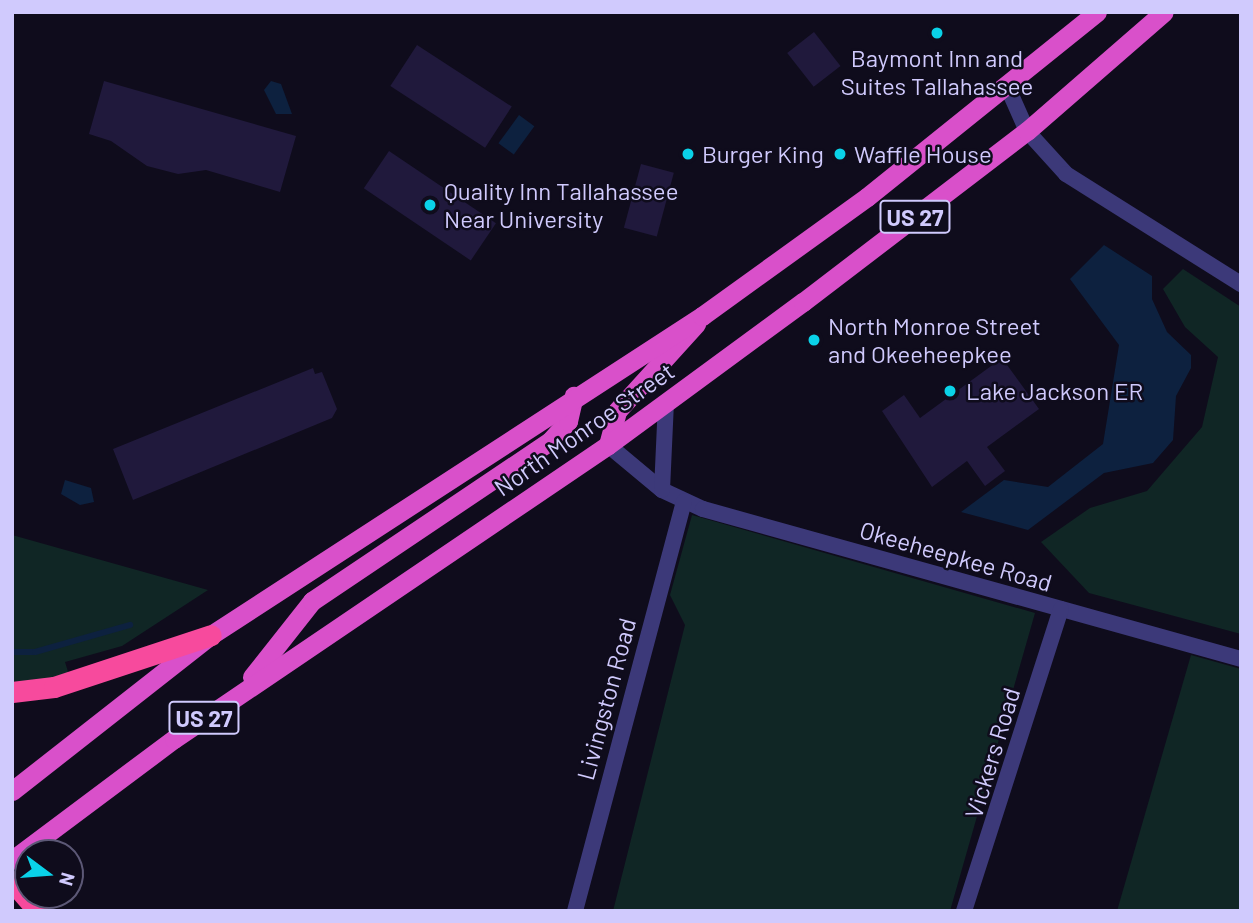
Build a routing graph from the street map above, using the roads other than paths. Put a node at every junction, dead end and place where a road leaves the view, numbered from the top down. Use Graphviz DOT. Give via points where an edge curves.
graph roads {
  1 [pos="1097,12"];
  2 [pos="1164,12"];
  3 [pos="1007,86"];
  4 [pos="1027,131"];
  5 [pos="1241,284"];
  6 [pos="702,316"];
  7 [pos="574,396"];
  8 [pos="666,403"];
  9 [pos="608,445"];
  10 [pos="662,490"];
  11 [pos="684,501"];
  12 [pos="1061,609"];
  13 [pos="211,635"];
  14 [pos="1241,659"];
  15 [pos="12,692"];
  16 [pos="240,693"];
  17 [pos="12,791"];
  18 [pos="12,860"];
  19 [pos="12,881"];
  20 [pos="38,911"];
  21 [pos="575,911"];
  22 [pos="964,911"];
  1 -- 3 [label="highway, North Monroe Street / US 27"];
  2 -- 4 [label="highway, North Monroe Street / US 27"];
  3 -- 4 [label="street"];
  3 -- 6 [label="highway, North Monroe Street / US 27"];
  4 -- 5 [label="street" via="1096,197"];
  4 -- 8 [label="highway, North Monroe Street / US 27"];
  6 -- 7 [label="highway, North Monroe Street / US 27"];
  6 -- 9 [label="highway" via="617,411"];
  7 -- 13 [label="highway, North Monroe Street / US 27"];
  7 -- 16 [label="highway" via="568,421 550,441 312,601"];
  8 -- 9 [label="highway, North Monroe Street / US 27"];
  8 -- 10 [label="street"];
  9 -- 10 [label="street, Okeeheepkee Road"];
  9 -- 16 [label="highway, North Monroe Street / US 27"];
  10 -- 11 [label="street, Okeeheepkee Road"];
  11 -- 12 [label="street, Okeeheepkee Road"];
  11 -- 21 [label="street, Livingston Road"];
  12 -- 14 [label="street, Okeeheepkee Road"];
  12 -- 22 [label="street, Vickers Road"];
  13 -- 15 [label="highway" via="54,687"];
  13 -- 17 [label="highway, North Monroe Street / US 27"];
  16 -- 18 [label="highway, North Monroe Street / US 27"];
  19 -- 20 [label="highway"];
}
